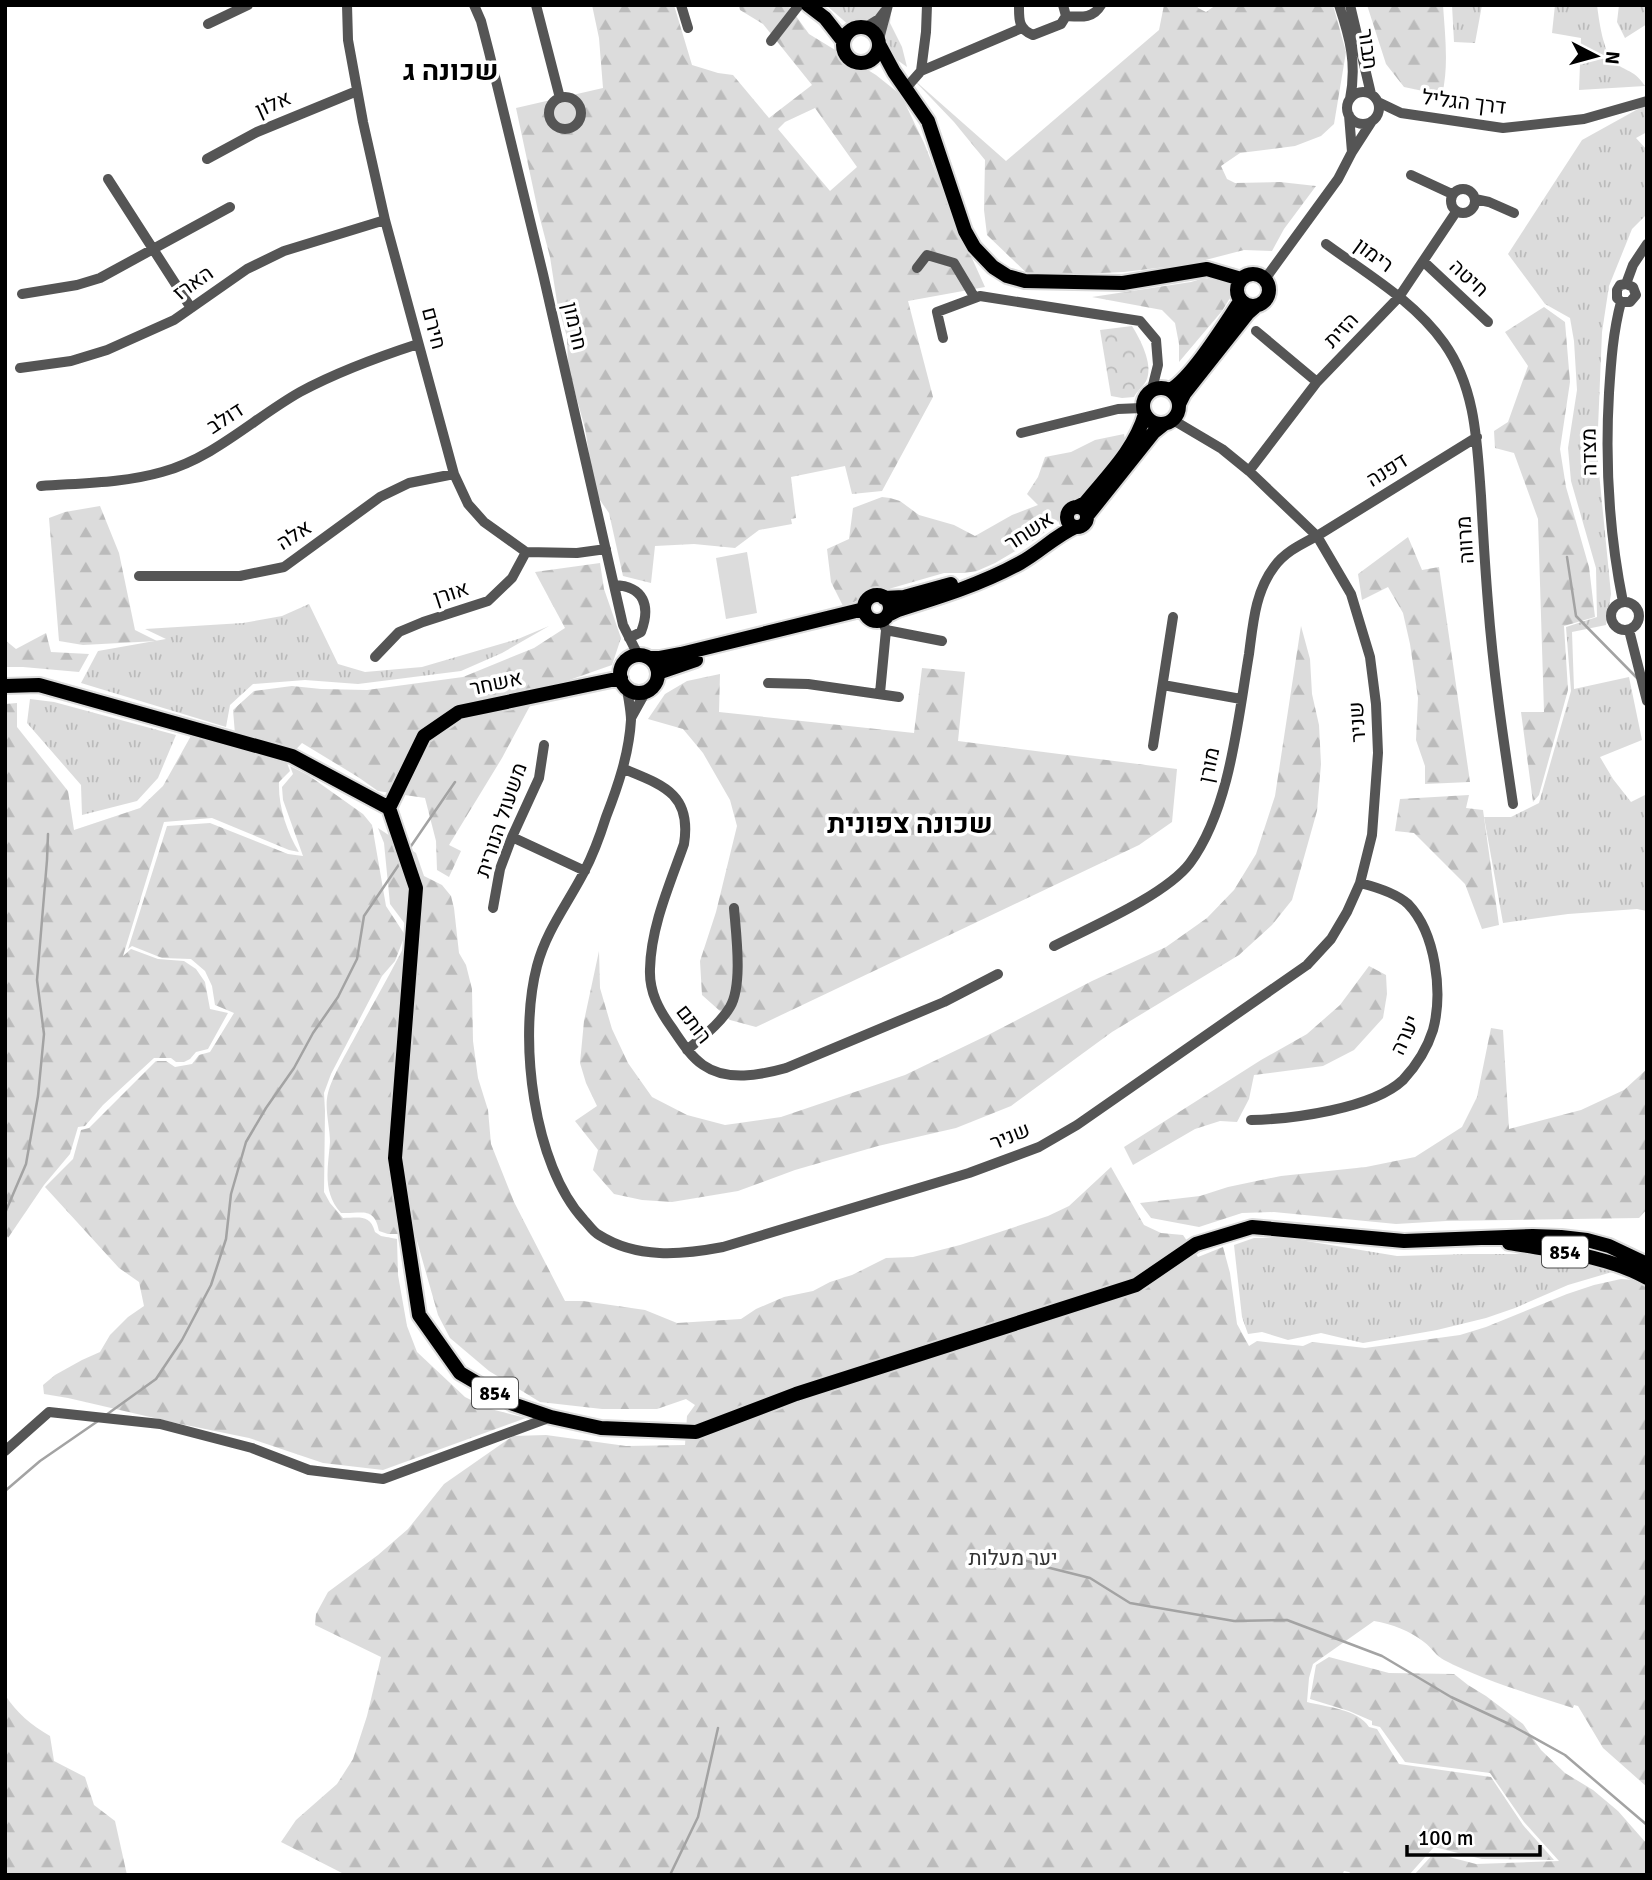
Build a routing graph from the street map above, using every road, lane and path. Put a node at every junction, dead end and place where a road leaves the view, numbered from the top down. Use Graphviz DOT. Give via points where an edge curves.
graph roads {
  1 [pos="248,5"];
  2 [pos="347,5"];
  3 [pos="474,5"];
  4 [pos="536,5"];
  5 [pos="681,5"];
  6 [pos="799,5"];
  7 [pos="808,5"];
  8 [pos="888,5"];
  9 [pos="927,5"];
  10 [pos="1019,5"];
  11 [pos="1101,5"];
  12 [pos="1339,5"];
  13 [pos="1350,5"];
  14 [pos="1064,10"];
  15 [pos="825,18"];
  16 [pos="208,24"];
  17 [pos="860,27"];
  18 [pos="688,28"];
  19 [pos="1022,28"];
  20 [pos="771,41"];
  21 [pos="843,41"];
  22 [pos="879,43"];
  23 [pos="865,63"];
  24 [pos="920,71"];
  25 [pos="896,75"];
  26 [pos="906,88"];
  27 [pos="357,91"];
  28 [pos="560,97"];
  29 [pos="1374,98"];
  30 [pos="1350,99"];
  31 [pos="1647,101"];
  32 [pos="1401,113"];
  33 [pos="1349,115"];
  34 [pos="1374,119"];
  35 [pos="1352,152"];
  36 [pos="207,159"];
  37 [pos="1411,175"];
  38 [pos="108,179"];
  39 [pos="1452,194"];
  40 [pos="1475,199"];
  41 [pos="230,207"];
  42 [pos="1456,212"];
  43 [pos="1514,213"];
  44 [pos="385,220"];
  45 [pos="1326,244"];
  46 [pos="1647,244"];
  47 [pos="153,249"];
  48 [pos="1424,262"];
  49 [pos="917,268"];
  50 [pos="1241,279"];
  51 [pos="1265,279"];
  52 [pos="1626,284"];
  53 [pos="22,294"];
  54 [pos="975,298"];
  55 [pos="1399,298"];
  56 [pos="1241,300"];
  57 [pos="1621,302"];
  58 [pos="1256,306"];
  59 [pos="191,308"];
  60 [pos="1488,322"];
  61 [pos="1256,331"];
  62 [pos="943,338"];
  63 [pos="418,344"];
  64 [pos="20,368"];
  65 [pos="1317,382"];
  66 [pos="1152,389"];
  67 [pos="1170,390"];
  68 [pos="1179,404"];
  69 [pos="1144,411"];
  70 [pos="1168,422"];
  71 [pos="1021,433"];
  72 [pos="1477,437"];
  73 [pos="1249,471"];
  74 [pos="454,474"];
  75 [pos="41,486"];
  76 [pos="1077,517"];
  77 [pos="1317,536"];
  78 [pos="606,549"];
  79 [pos="526,552"];
  80 [pos="139,576"];
  81 [pos="614,585"];
  82 [pos="884,598"];
  83 [pos="1623,602"];
  84 [pos="1643,614"];
  85 [pos="1173,617"];
  86 [pos="878,619"];
  87 [pos="1629,630"];
  88 [pos="629,638"];
  89 [pos="942,641"];
  90 [pos="643,656"];
  91 [pos="375,657"];
  92 [pos="658,673"];
  93 [pos="768,682"];
  94 [pos="624,683"];
  95 [pos="1163,685"];
  96 [pos="5,686"];
  97 [pos="646,691"];
  98 [pos="880,693"];
  99 [pos="899,697"];
  100 [pos="1241,699"];
  101 [pos="1647,701"];
  102 [pos="631,718"];
  103 [pos="544,745"];
  104 [pos="1153,746"];
  105 [pos="624,769"];
  106 [pos="1513,804"];
  107 [pos="388,808"];
  108 [pos="512,837"];
  109 [pos="585,871"];
  110 [pos="1360,883"];
  111 [pos="493,908"];
  112 [pos="734,908"];
  113 [pos="1054,946"];
  114 [pos="998,974"];
  115 [pos="687,1050"];
  116 [pos="1251,1120"];
  117 [pos="1480,1238"];
  118 [pos="1647,1264"];
  119 [pos="1647,1278"];
  120 [pos="551,1417"];
  121 [pos="5,1451"];
  1 -- 16 [label="street"];
  2 -- 27 [label="street, חירם"];
  3 -- 78 [label="street, חרמון" via="492,63"];
  4 -- 28 [label="street"];
  5 -- 18 [label="street"];
  6 -- 20 [label="street"];
  7 -- 15 [label="main road"];
  8 -- 17 [label="street" via="879,19"];
  8 -- 22 [label="street"];
  9 -- 24 [label="street"];
  10 -- 19 [label="street"];
  11 -- 14 [label="street" via="1084,18"];
  12 -- 30 [label="street, תבור" via="1354,62"];
  13 -- 29 [label="street, תבור"];
  14 -- 19 [label="street" via="1061,24 1040,33"];
  15 -- 17 [label="main road"];
  15 -- 21 [label="main road"];
  17 -- 21 [label="main road" via="849,31"];
  17 -- 22 [label="main road" via="876,34"];
  19 -- 24 [label="street"];
  21 -- 23 [label="main road" via="848,58"];
  22 -- 23 [label="main road" via="875,57"];
  22 -- 25 [label="main road"];
  23 -- 25 [label="main road" via="883,66"];
  24 -- 26 [label="street"];
  25 -- 26 [label="main road"];
  26 -- 50 [label="main road" via="934,135 974,247 1007,276 1025,281 1123,283 1207,269"];
  27 -- 36 [label="street, אלון" via="257,132"];
  27 -- 44 [label="street, חירם"];
  29 -- 30 [label="street" via="1362,92"];
  29 -- 32 [label="street, דרך הגליל"];
  29 -- 34 [label="street" via="1378,112"];
  30 -- 33 [label="street"];
  31 -- 32 [label="street, דרך הגליל" via="1584,119 1503,128"];
  32 -- 34 [label="street, דרך הגליל"];
  33 -- 34 [label="street" via="1359,123"];
  33 -- 35 [label="street"];
  34 -- 35 [label="street"];
  35 -- 51 [label="street" via="1338,179"];
  37 -- 39 [label="street"];
  38 -- 47 [label="street"];
  39 -- 40 [label="street" via="1464,189"];
  39 -- 42 [label="street" via="1450,204"];
  40 -- 42 [label="street" via="1470,212"];
  40 -- 43 [label="street"];
  41 -- 47 [label="street"];
  42 -- 48 [label="street, הזית"];
  44 -- 59 [label="street, הארז" via="284,251 247,269"];
  44 -- 63 [label="street, חירם"];
  45 -- 55 [label="street, רימון"];
  46 -- 52 [label="street"];
  47 -- 53 [label="street" via="100,278"];
  47 -- 59 [label="street"];
  48 -- 55 [label="street, הזית"];
  48 -- 60 [label="street, חיטה"];
  49 -- 54 [label="street" via="927,255 954,263"];
  50 -- 51 [label="main road" via="1256,274"];
  50 -- 56 [label="main road" via="1237,287"];
  51 -- 58 [label="main road" via="1269,293"];
  52 -- 57 [label="street" via="1617,289"];
  52 -- 57 [label="street" via="1640,300"];
  54 -- 62 [label="street" via="937,312"];
  54 -- 66 [label="street" via="1140,321 1156,340 1158,365"];
  55 -- 65 [label="street, הזית"];
  55 -- 72 [label="street, מרווה" via="1419,313 1461,372"];
  56 -- 58 [label="main road"];
  56 -- 67 [label="main road" via="1204,354"];
  57 -- 83 [label="street, מצדה" via="1610,373 1608,458 1613,540"];
  58 -- 68 [label="main road"];
  59 -- 64 [label="street, הארז" via="107,350"];
  61 -- 65 [label="street"];
  63 -- 74 [label="street, חירם"];
  63 -- 75 [label="street, דולב" via="300,393 185,464 136,478"];
  65 -- 73 [label="street, הזית"];
  66 -- 67 [label="main road"];
  66 -- 69 [label="main road" via="1143,400"];
  67 -- 68 [label="main road"];
  68 -- 70 [label="main road" via="1177,415"];
  69 -- 70 [label="main road" via="1153,422"];
  69 -- 71 [label="street" via="1118,409"];
  69 -- 76 [label="main road, אשחר" via="1127,452"];
  70 -- 73 [label="street, שניר" via="1222,449"];
  70 -- 76 [label="main road, אשחר"];
  72 -- 77 [label="street, דפנה"];
  72 -- 106 [label="street, מרווה" via="1488,606"];
  73 -- 77 [label="street, שניר"];
  74 -- 79 [label="street, חירם" via="468,504 484,522"];
  74 -- 80 [label="street, אלה" via="409,483 380,497 284,566 240,576"];
  76 -- 82 [label="main road, אשחר" via="1019,554 962,581"];
  76 -- 86 [label="main road, אשחר" via="1022,562"];
  77 -- 100 [label="street, מורן" via="1289,551 1264,586"];
  77 -- 110 [label="street, שניר" via="1351,594 1370,657 1376,704 1372,835"];
  78 -- 79 [label="street"];
  78 -- 81 [label="street, חרמון"];
  79 -- 91 [label="street, אורן" via="512,578 488,601 399,632"];
  81 -- 88 [label="street, חרמון"];
  81 -- 88 [label="street" via="634,588 646,610 641,632"];
  82 -- 86 [label="main road" via="890,608"];
  82 -- 86 [label="main road" via="872,596 866,602"];
  83 -- 84 [label="street"];
  83 -- 87 [label="street" via="1613,609 1611,620 1617,628"];
  84 -- 87 [label="street"];
  85 -- 95 [label="street"];
  86 -- 89 [label="street"];
  86 -- 90 [label="main road, אשחר" via="660,659"];
  86 -- 92 [label="main road, אשחר" via="704,657"];
  86 -- 98 [label="street"];
  87 -- 101 [label="street"];
  88 -- 90 [label="street, חרמון"];
  90 -- 92 [label="main road"];
  90 -- 94 [label="main road" via="624,663 620,673"];
  92 -- 97 [label="main road" via="655,684"];
  93 -- 98 [label="street"];
  94 -- 97 [label="main road" via="633,692"];
  94 -- 102 [label="street, שניר"];
  94 -- 107 [label="main road, אשחר" via="459,712 424,736"];
  95 -- 100 [label="street"];
  95 -- 104 [label="street"];
  96 -- 107 [label="main road" via="39,685 292,756"];
  97 -- 102 [label="street, שניר"];
  98 -- 99 [label="street"];
  100 -- 113 [label="street, מורן" via="1218,810 1189,865 1139,902"];
  102 -- 105 [label="street, שניר"];
  103 -- 108 [label="street, משעול הנורית" via="539,778"];
  105 -- 109 [label="street, שניר"];
  105 -- 115 [label="street, רותם" via="658,783 674,795 684,812 684,844 654,937 650,969 659,1010"];
  107 -- 120 [label="main road, 854" via="416,888 395,1158 419,1315 460,1373 513,1404"];
  108 -- 109 [label="street"];
  108 -- 111 [label="street, משעול הנורית"];
  109 -- 110 [label="street, שניר" via="545,941 536,967 529,1055 543,1139 573,1208 597,1234 618,1245 671,1254 723,1247 969,1173 1039,1147 1307,965 1331,939"];
  110 -- 116 [label="street, יערה" via="1406,903 1421,921 1431,945 1437,1008 1421,1058 1401,1081 1353,1106"];
  112 -- 115 [label="street" via="737,963 732,1004"];
  114 -- 115 [label="street, רותם" via="944,1002 766,1073 714,1071"];
  117 -- 118 [label="main road, 854" via="1587,1240"];
  117 -- 119 [label="main road, 854" via="1562,1251"];
  117 -- 120 [label="main road, 854" via="1404,1241 1252,1227 1196,1244 1136,1285 796,1394 696,1433 601,1428"];
  120 -- 121 [label="street" via="383,1479 309,1470 251,1448 160,1424 49,1412"];
}
